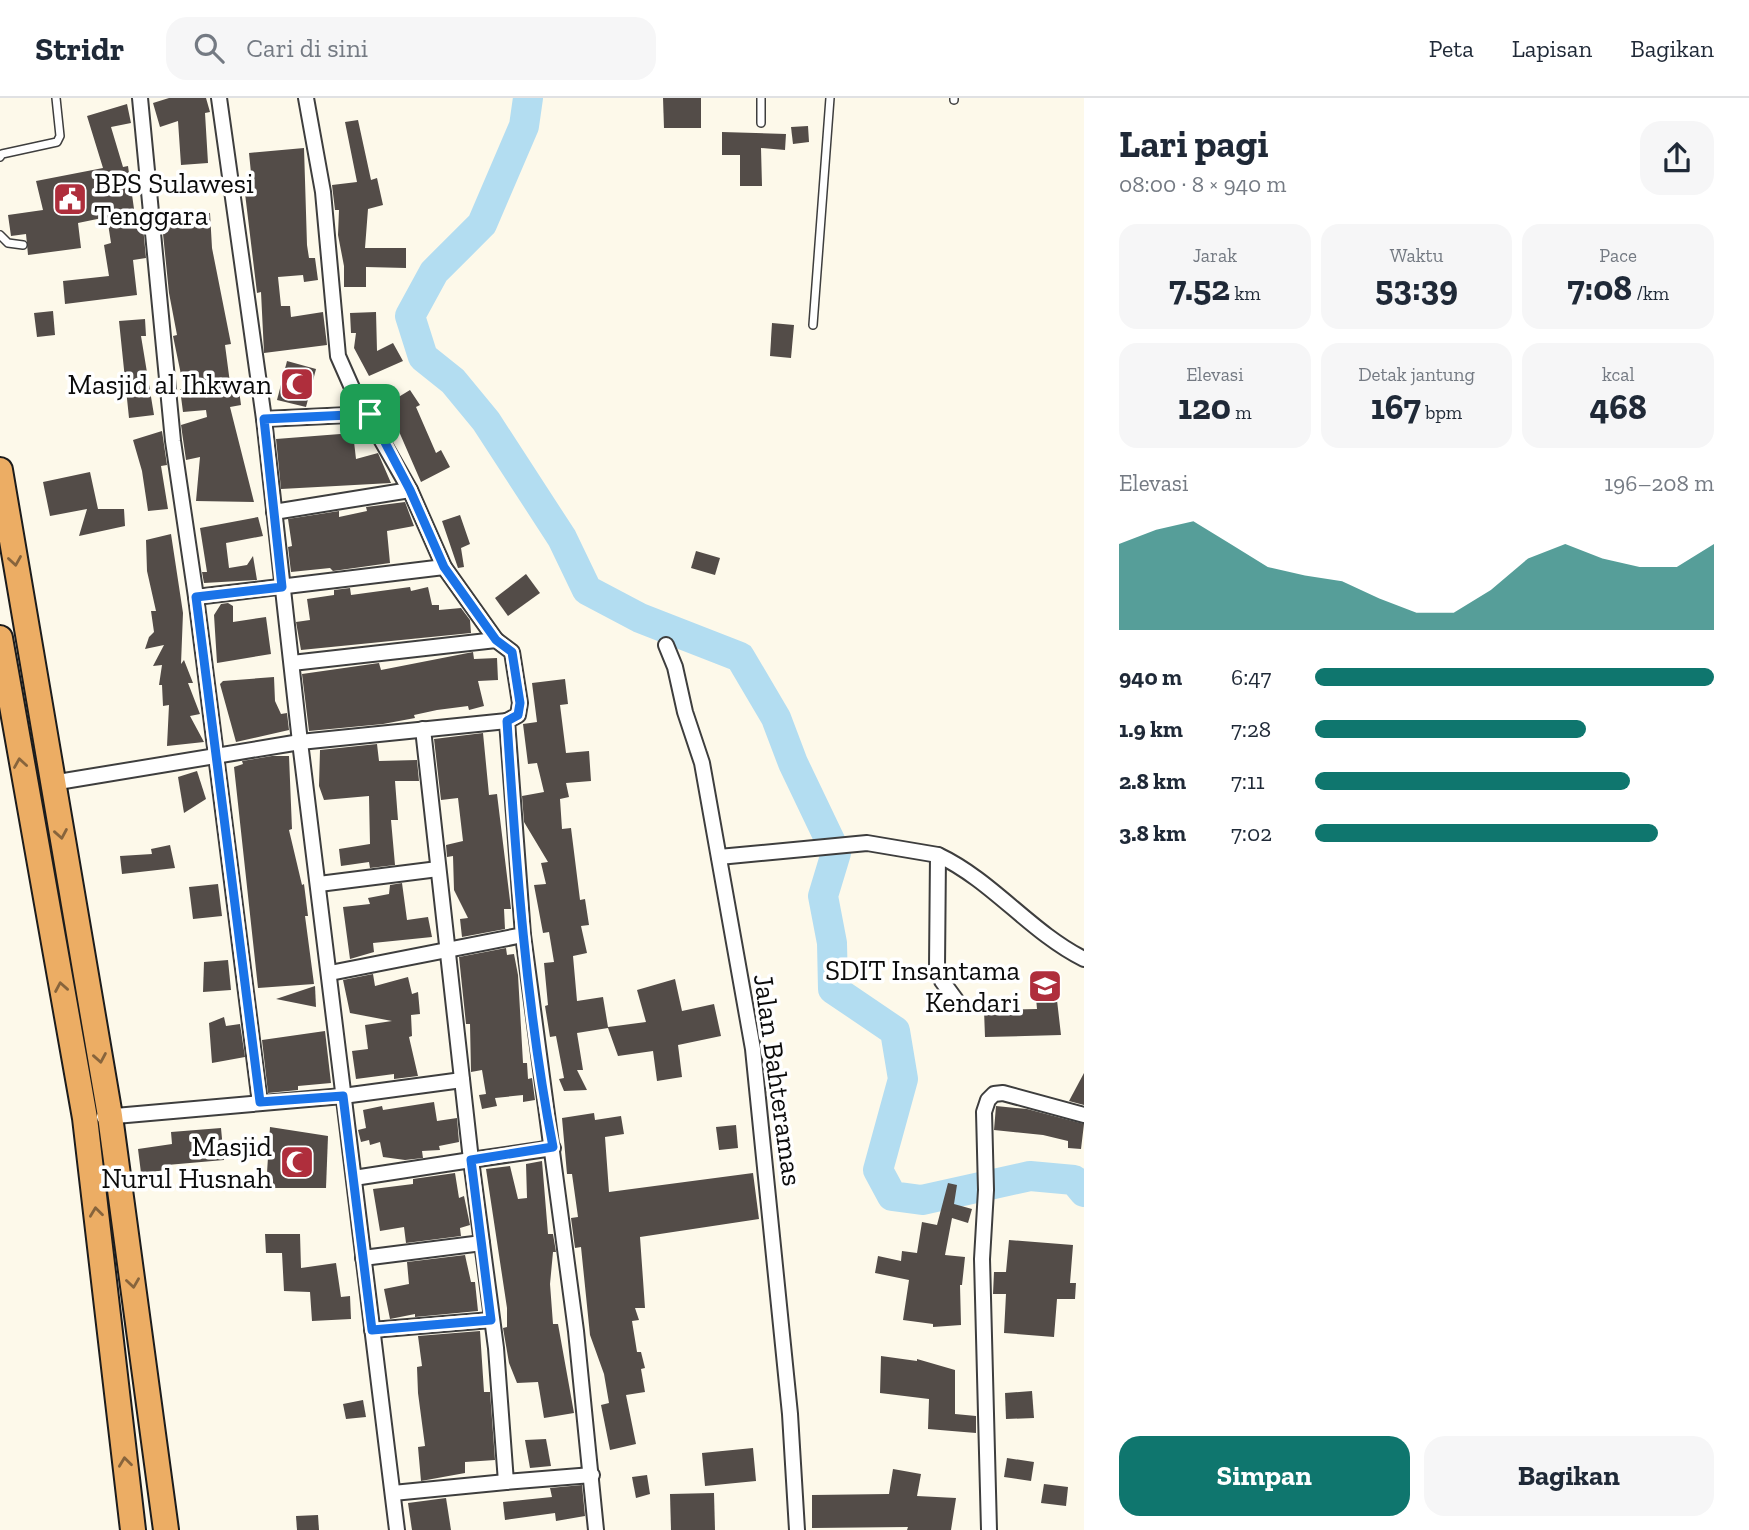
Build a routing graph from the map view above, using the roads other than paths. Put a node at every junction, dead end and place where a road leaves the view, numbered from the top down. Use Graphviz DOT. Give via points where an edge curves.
graph roads {
  1 [pos="56,98"];
  2 [pos="139,98"];
  3 [pos="219,98"];
  4 [pos="306,98"];
  5 [pos="761,98"];
  6 [pos="830,98"];
  7 [pos="761,123"];
  8 [pos="0,157"];
  9 [pos="0,235"];
  10 [pos="23,245"];
  11 [pos="813,325"];
  12 [pos="370,414"];
  13 [pos="264,419"];
  14 [pos="0,470"];
  15 [pos="410,490"];
  16 [pos="274,512"];
  17 [pos="444,567"];
  18 [pos="282,587"];
  19 [pos="196,597"];
  20 [pos="0,638"];
  21 [pos="496,640"];
  22 [pos="666,645"];
  23 [pos="292,663"];
  24 [pos="507,721"];
  25 [pos="423,729"];
  26 [pos="300,742"];
  27 [pos="216,755"];
  28 [pos="52,783"];
  29 [pos="939,855"];
  30 [pos="719,857"];
  31 [pos="438,869"];
  32 [pos="319,884"];
  33 [pos="523,935"];
  34 [pos="446,948"];
  35 [pos="1084,959"];
  36 [pos="330,973"];
  37 [pos="956,1000"];
  38 [pos="462,1080"];
  39 [pos="343,1096"];
  40 [pos="260,1102"];
  41 [pos="1084,1115"];
  42 [pos="110,1116"];
  43 [pos="85,1118"];
  44 [pos="553,1147"];
  45 [pos="471,1160"];
  46 [pos="354,1178"];
  47 [pos="482,1243"];
  48 [pos="363,1258"];
  49 [pos="491,1320"];
  50 [pos="372,1330"];
  51 [pos="592,1475"];
  52 [pos="506,1482"];
  53 [pos="393,1493"];
  54 [pos="133,1530"];
  55 [pos="166,1530"];
  56 [pos="397,1530"];
  57 [pos="596,1530"];
  58 [pos="797,1530"];
  59 [pos="989,1530"];
  1 -- 8 [label="lane" via="57,142"];
  2 -- 19 [label="street" via="172,427"];
  3 -- 13 [label="street"];
  4 -- 12 [label="street" via="323,192 338,356"];
  5 -- 7 [label="lane"];
  6 -- 11 [label="lane"];
  9 -- 10 [label="lane" via="8,243"];
  12 -- 13 [label="street"];
  12 -- 15 [label="street"];
  13 -- 16 [label="street"];
  14 -- 28 [label="highway, one-way"];
  15 -- 16 [label="street"];
  15 -- 17 [label="street"];
  16 -- 18 [label="street"];
  17 -- 18 [label="street"];
  17 -- 21 [label="street"];
  18 -- 19 [label="street"];
  18 -- 23 [label="street"];
  19 -- 27 [label="street"];
  43 -- 20 [label="highway, one-way"];
  21 -- 23 [label="street"];
  21 -- 24 [label="street" via="512,652 520,703 518,715"];
  22 -- 30 [label="street, Jalan Bahteramas" via="702,763"];
  23 -- 26 [label="street"];
  24 -- 25 [label="street"];
  24 -- 33 [label="street"];
  25 -- 26 [label="street"];
  25 -- 31 [label="street"];
  26 -- 27 [label="street"];
  26 -- 32 [label="street"];
  27 -- 28 [label="street"];
  27 -- 40 [label="street"];
  28 -- 42 [label="highway, one-way"];
  29 -- 30 [label="street" via="867,842"];
  29 -- 35 [label="street" via="968,870 1055,944"];
  29 -- 37 [label="street" via="937,967"];
  30 -- 58 [label="street, Jalan Bahteramas" via="753,1049"];
  31 -- 32 [label="street"];
  31 -- 34 [label="street"];
  32 -- 36 [label="street"];
  33 -- 34 [label="street"];
  33 -- 44 [label="street"];
  34 -- 36 [label="street"];
  34 -- 38 [label="street"];
  36 -- 39 [label="street"];
  38 -- 39 [label="street"];
  38 -- 45 [label="street"];
  39 -- 40 [label="street"];
  39 -- 46 [label="street"];
  40 -- 42 [label="street"];
  41 -- 59 [label="street" via="1010,1094 994,1094 984,1112 982,1259"];
  42 -- 43 [label="street"];
  42 -- 55 [label="highway, one-way"];
  54 -- 43 [label="highway, one-way"];
  44 -- 45 [label="street"];
  44 -- 51 [label="street"];
  45 -- 46 [label="street"];
  45 -- 47 [label="street"];
  46 -- 48 [label="street"];
  47 -- 48 [label="street"];
  47 -- 49 [label="street"];
  48 -- 50 [label="street"];
  49 -- 50 [label="street"];
  49 -- 52 [label="street"];
  50 -- 53 [label="street"];
  51 -- 52 [label="street"];
  51 -- 57 [label="street"];
  52 -- 53 [label="street"];
  53 -- 56 [label="street"];
}
